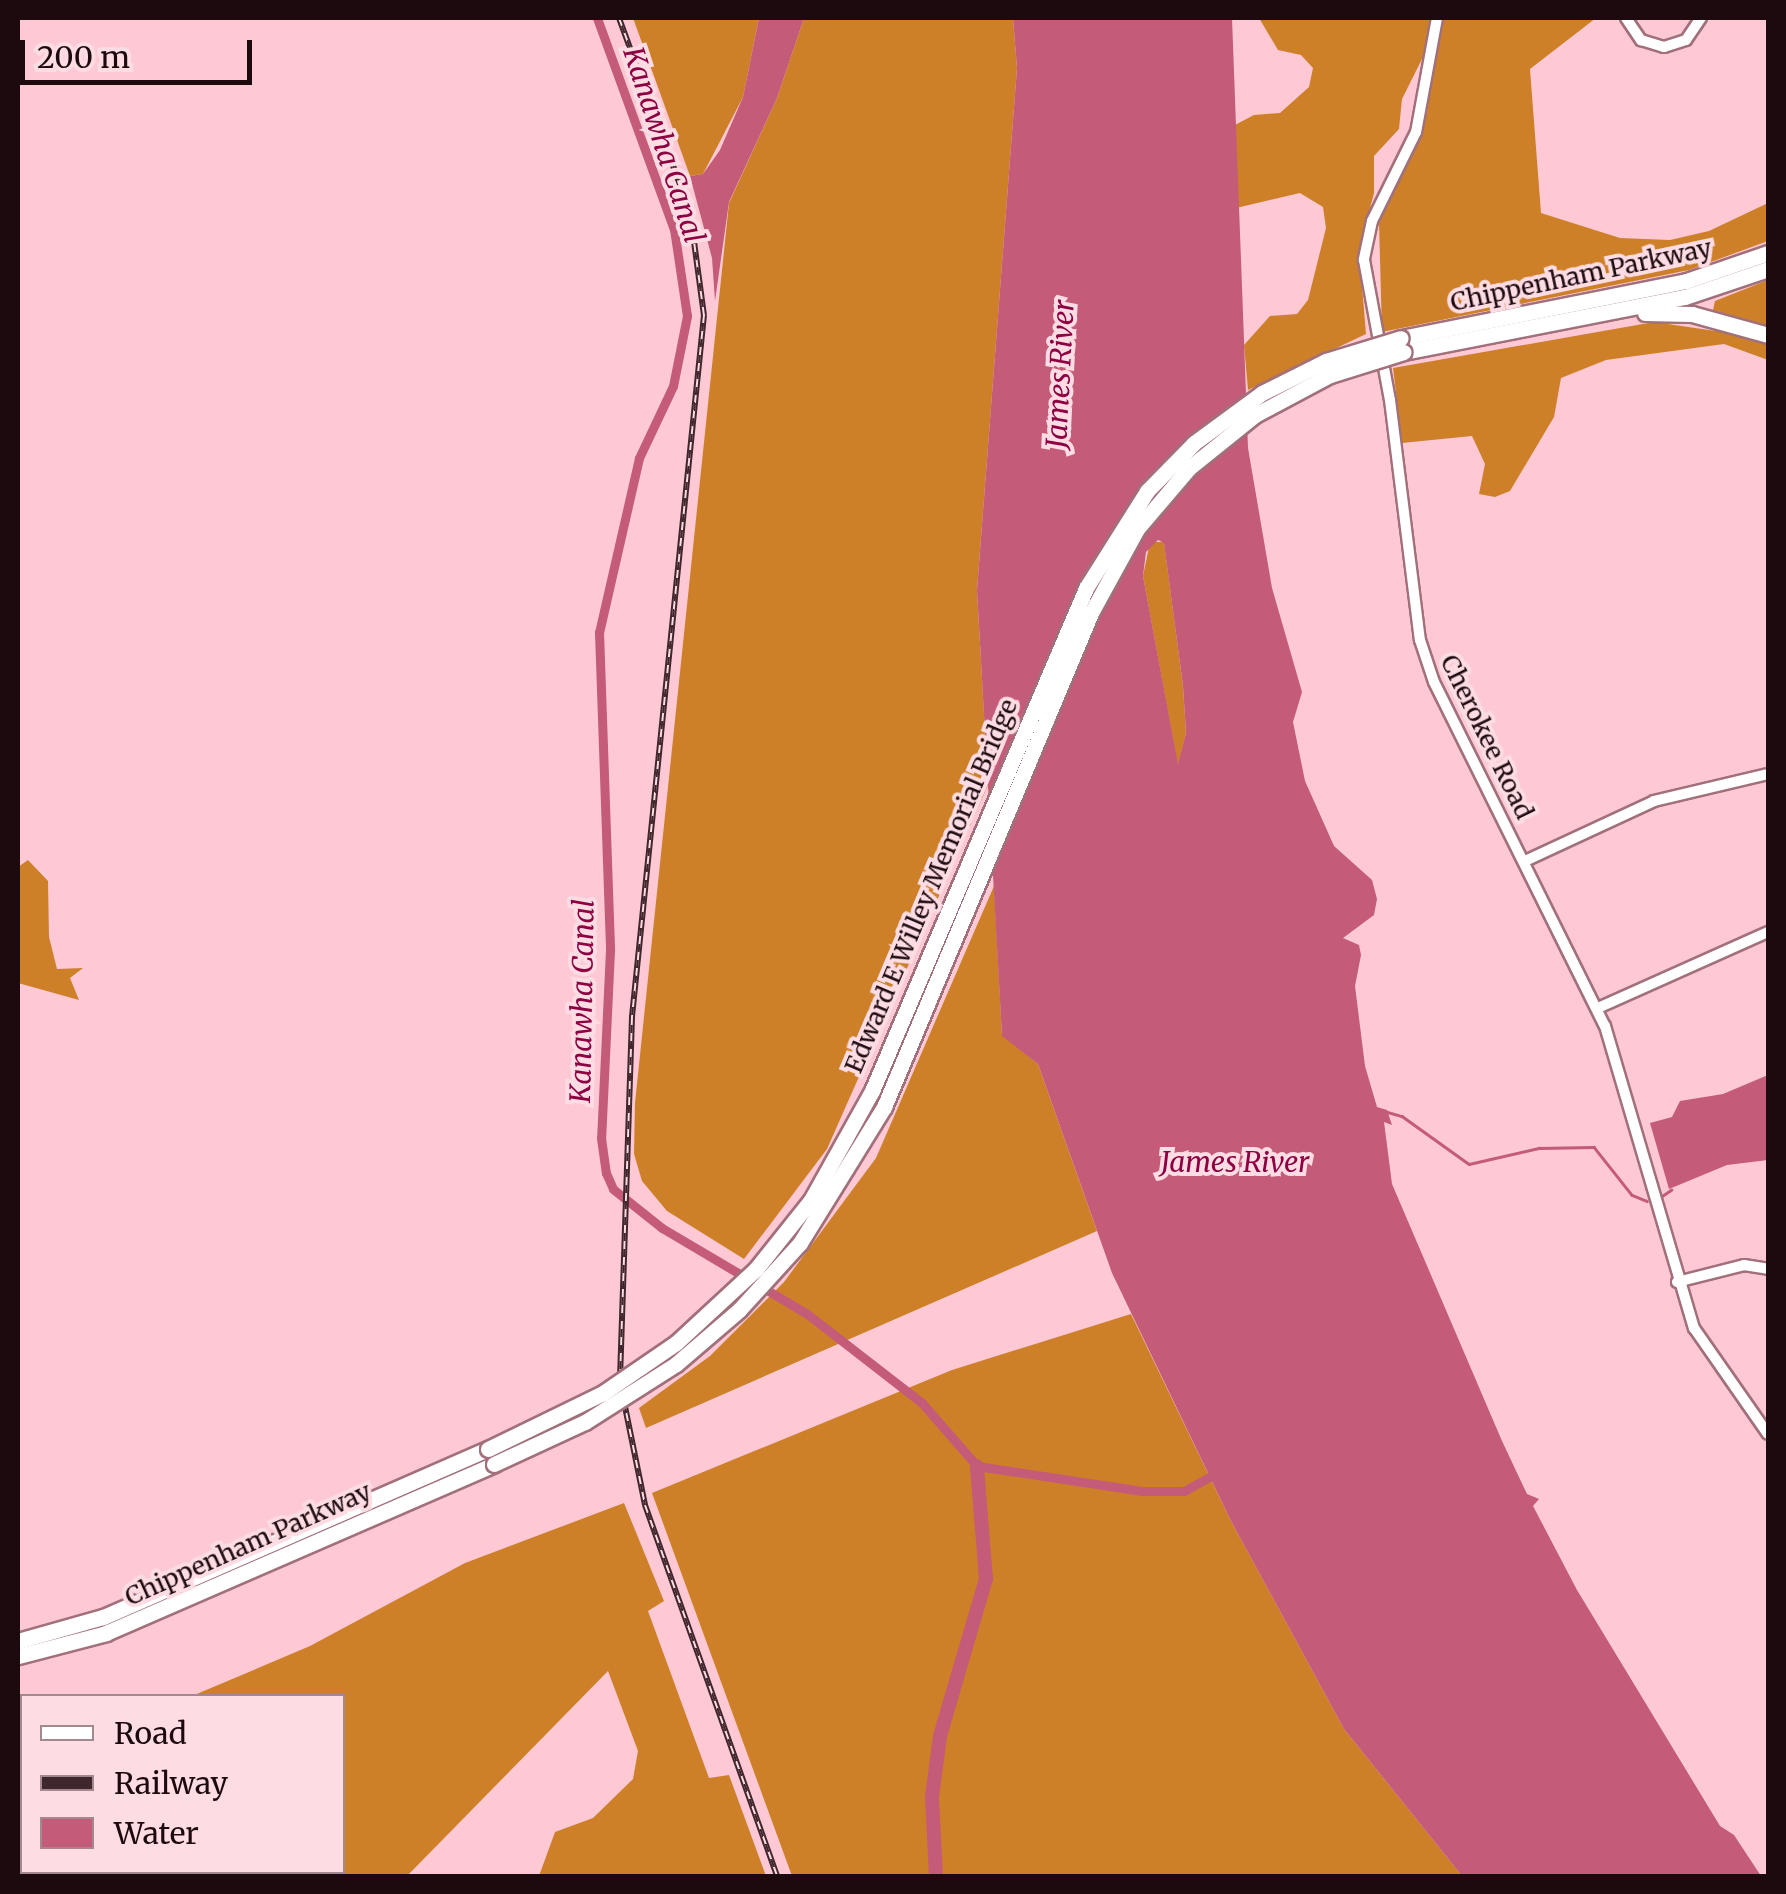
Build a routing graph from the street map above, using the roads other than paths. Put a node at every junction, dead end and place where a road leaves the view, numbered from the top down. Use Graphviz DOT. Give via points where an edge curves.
graph roads {
  1 [pos="1437,18"];
  2 [pos="1626,18"];
  3 [pos="1701,18"];
  4 [pos="1768,253"];
  5 [pos="1768,269"];
  6 [pos="1532,327"];
  7 [pos="1768,335"];
  8 [pos="1402,345"];
  9 [pos="1768,774"];
  10 [pos="1526,861"];
  11 [pos="1768,932"];
  12 [pos="1598,1008"];
  13 [pos="1768,1269"];
  14 [pos="1677,1282"];
  15 [pos="1768,1434"];
  16 [pos="491,1456"];
  17 [pos="18,1642"];
  18 [pos="18,1656"];
  1 -- 10 [label="street, Cherokee Road" via="1421,114 1369,230 1365,280 1390,400 1423,652"];
  2 -- 3 [label="street" via="1640,40 1664,47 1686,40"];
  4 -- 8 [label="highway, Chippenham Parkway" via="1686,281"];
  5 -- 6 [label="highway, Chippenham Parkway" via="1698,294"];
  6 -- 7 [label="highway" via="1679,312"];
  6 -- 8 [label="highway, Chippenham Parkway"];
  8 -- 16 [label="highway, Edward E Willey Memorial Bridge, bridge" via="1326,361 1262,393 1194,443 1138,503 1080,600 872,1091 818,1189 756,1269 676,1343"];
  9 -- 10 [label="street" via="1654,801"];
  10 -- 12 [label="street, Cherokee Road"];
  11 -- 12 [label="street"];
  12 -- 14 [label="street, Cherokee Road"];
  13 -- 14 [label="street" via="1744,1264"];
  14 -- 15 [label="street, Cherokee Road" via="1713,1363"];
  16 -- 17 [label="highway, Chippenham Parkway" via="104,1618"];
  16 -- 18 [label="highway, Chippenham Parkway" via="119,1627"];
}
